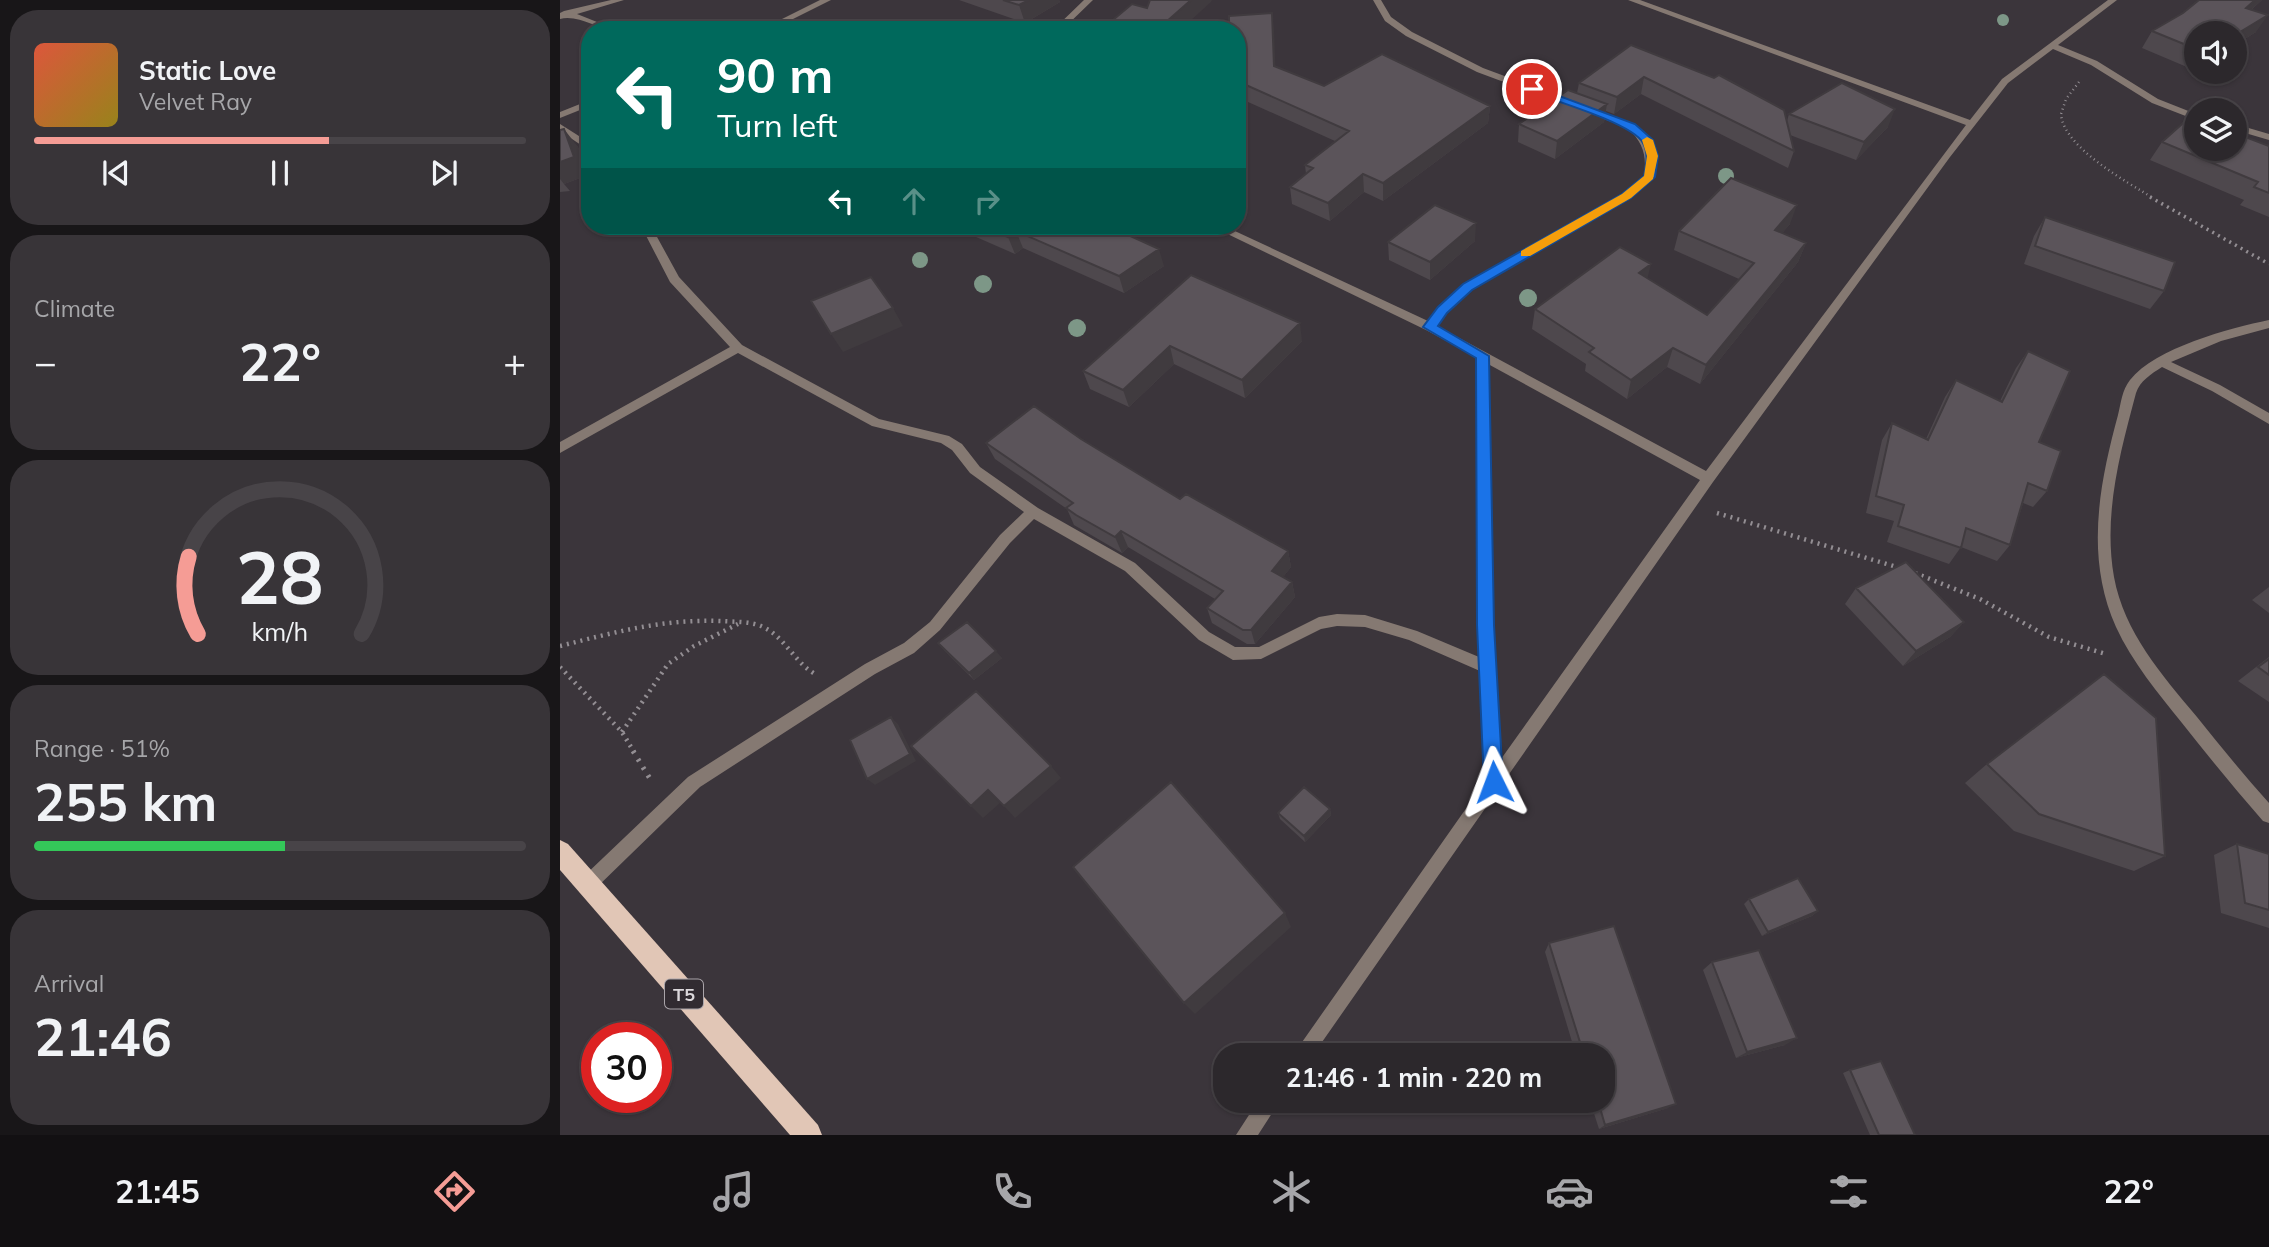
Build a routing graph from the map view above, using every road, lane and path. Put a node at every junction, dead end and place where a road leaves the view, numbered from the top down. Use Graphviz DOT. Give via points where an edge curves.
graph roads {
  1 [pos="620,0"];
  2 [pos="827,0"];
  3 [pos="1089,0"];
  4 [pos="1377,0"];
  5 [pos="1632,0"];
  6 [pos="2113,0"];
  7 [pos="564,14"];
  8 [pos="585,21"];
  9 [pos="783,21"];
  10 [pos="1067,21"];
  11 [pos="2052,46"];
  12 [pos="2094,63"];
  13 [pos="581,107"];
  14 [pos="2184,112"];
  15 [pos="560,115"];
  16 [pos="1972,124"];
  17 [pos="560,127"];
  18 [pos="2247,130"];
  19 [pos="2269,136"];
  20 [pos="581,142"];
  21 [pos="651,235"];
  22 [pos="1235,235"];
  23 [pos="2269,264"];
  24 [pos="2269,324"];
  25 [pos="1430,327"];
  26 [pos="738,348"];
  27 [pos="1482,356"];
  28 [pos="2162,362"];
  29 [pos="2269,419"];
  30 [pos="560,448"];
  31 [pos="1708,478"];
  32 [pos="1690,504"];
  33 [pos="1033,512"];
  34 [pos="741,622"];
  35 [pos="560,646"];
  36 [pos="2144,664"];
  37 [pos="560,667"];
  38 [pos="1487,667"];
  39 [pos="870,669"];
  40 [pos="622,732"];
  41 [pos="1494,782"];
  42 [pos="668,806"];
  43 [pos="2269,815"];
  44 [pos="560,852"];
  45 [pos="588,884"];
  46 [pos="1310,1043"];
  47 [pos="1262,1113"];
  48 [pos="808,1135"];
  49 [pos="1246,1135"];
  1 -- 7 [label="street"];
  2 -- 9 [label="street"];
  3 -- 10 [label="street"];
  4 -- 25 [label="street" via="1388,19 1409,34 1480,70 1631,126 1647,140 1653,156 1649,177 1626,196 1467,287"];
  5 -- 16 [label="street"];
  6 -- 11 [label="street"];
  7 -- 8 [label="street"];
  11 -- 12 [label="street"];
  11 -- 16 [label="street" via="2005,81"];
  12 -- 14 [label="street" via="2155,101"];
  12 -- 23 [label="path" via="2061,106 2061,120 2077,146 2109,171"];
  13 -- 15 [label="street"];
  16 -- 31 [label="street"];
  17 -- 20 [label="street"];
  18 -- 19 [label="street"];
  21 -- 26 [label="street" via="674,279"];
  22 -- 25 [label="street"];
  24 -- 28 [label="street" via="2199,344"];
  25 -- 27 [label="street"];
  26 -- 30 [label="street"];
  26 -- 33 [label="street" via="876,423 945,439 975,470"];
  27 -- 31 [label="street"];
  27 -- 38 [label="street"];
  28 -- 29 [label="street"];
  28 -- 36 [label="street" via="2134,383 2113,448 2104,524 2113,597 2122,625"];
  31 -- 32 [label="street"];
  32 -- 36 [label="path" via="1908,570 1980,599 2049,636"];
  32 -- 41 [label="street"];
  33 -- 38 [label="street" via="1130,567 1204,636 1233,654 1261,653 1319,623 1365,621"];
  33 -- 39 [label="street" via="1004,539 934,626 909,648"];
  34 -- 35 [label="path" via="683,620"];
  34 -- 39 [label="path" via="773,632 806,669 819,676"];
  34 -- 40 [label="path" via="668,664"];
  36 -- 43 [label="street"];
  37 -- 40 [label="path"];
  38 -- 41 [label="street"];
  39 -- 42 [label="street" via="694,782"];
  40 -- 42 [label="path"];
  41 -- 46 [label="street"];
  42 -- 45 [label="street"];
  44 -- 45 [label="highway, T5"];
  45 -- 48 [label="highway, T5"];
  47 -- 49 [label="street"];
}
